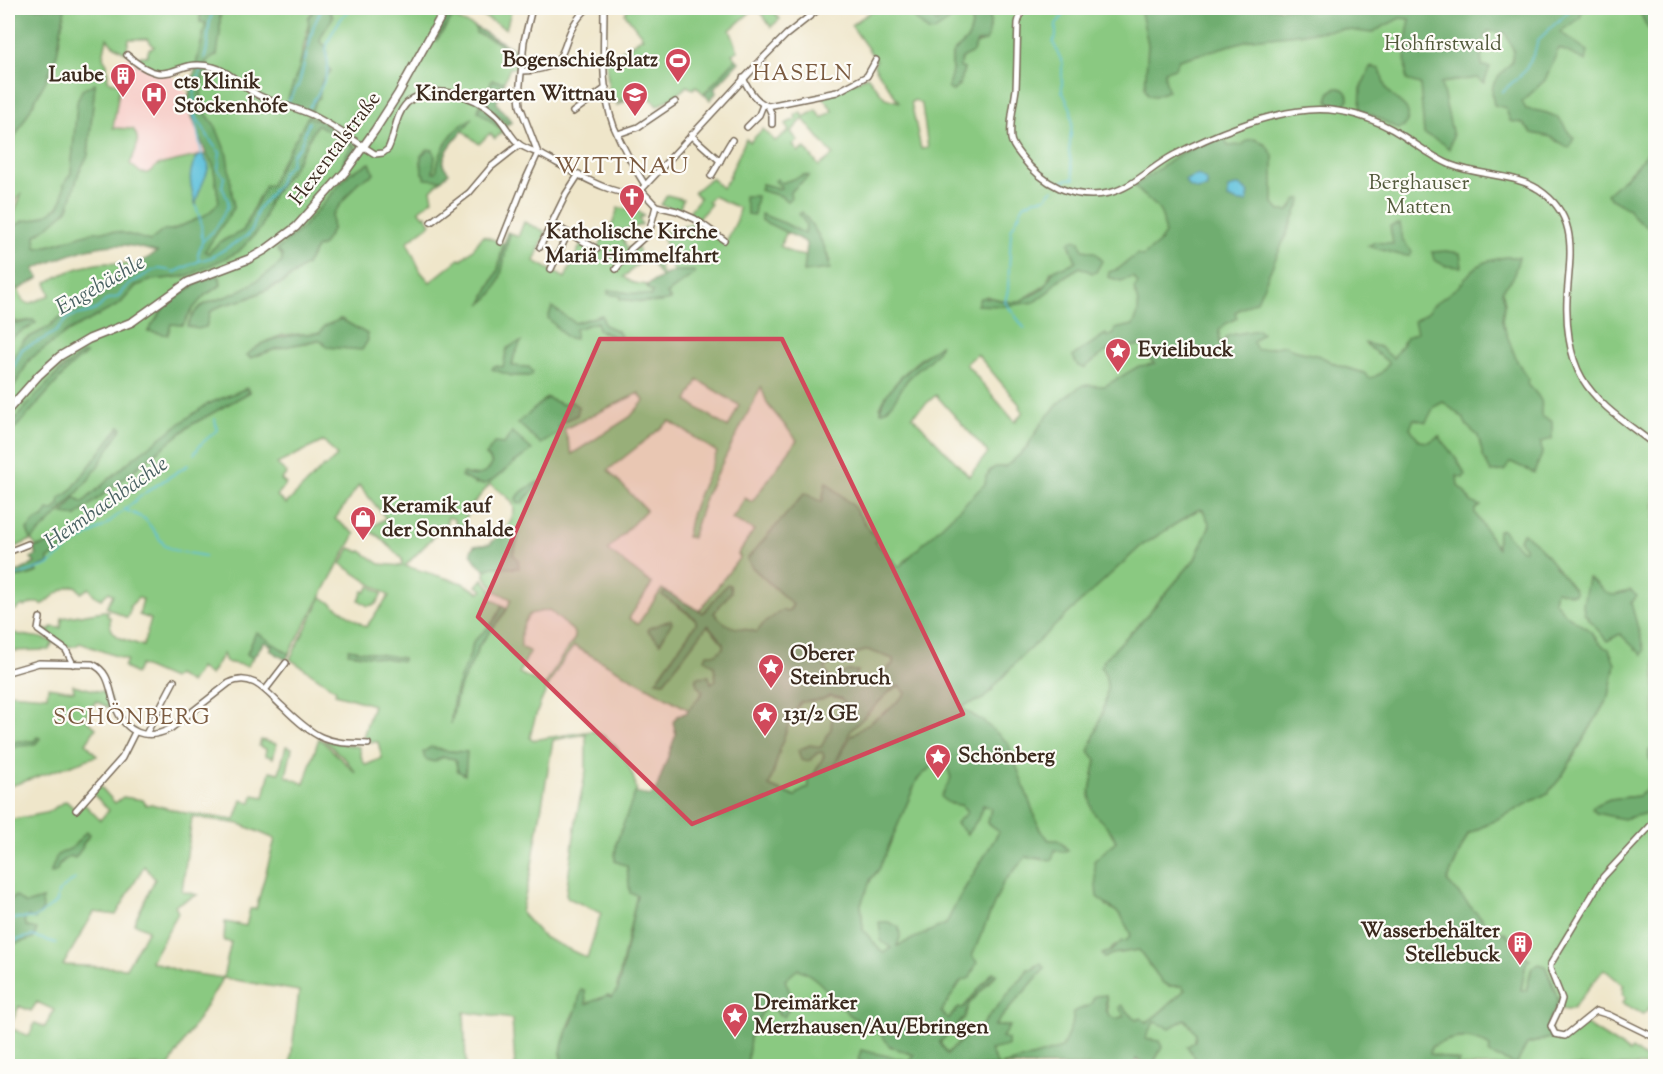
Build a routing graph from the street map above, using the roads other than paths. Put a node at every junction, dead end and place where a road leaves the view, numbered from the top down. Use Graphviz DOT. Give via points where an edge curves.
graph roads {
  1 [pos="447,8"];
  2 [pos="532,8"];
  3 [pos="588,8"];
  4 [pos="604,8"];
  5 [pos="820,8"];
  6 [pos="1022,8"];
  7 [pos="127,55"];
  8 [pos="876,60"];
  9 [pos="522,71"];
  10 [pos="743,78"];
  11 [pos="606,88"];
  12 [pos="675,102"];
  13 [pos="765,106"];
  14 [pos="573,112"];
  15 [pos="772,124"];
  16 [pos="747,127"];
  17 [pos="618,134"];
  18 [pos="691,135"];
  19 [pos="533,136"];
  20 [pos="732,140"];
  21 [pos="364,146"];
  22 [pos="522,146"];
  23 [pos="538,153"];
  24 [pos="720,161"];
  25 [pos="579,174"];
  26 [pos="711,177"];
  27 [pos="643,187"];
  28 [pos="656,206"];
  29 [pos="431,222"];
  30 [pos="552,224"];
  31 [pos="568,233"];
  32 [pos="724,240"];
  33 [pos="501,242"];
  34 [pos="540,247"];
  35 [pos="597,249"];
  36 [pos="551,269"];
  37 [pos="616,269"];
  38 [pos="8,410"];
  39 [pos="1656,446"];
  40 [pos="28,544"];
  41 [pos="8,552"];
  42 [pos="40,618"];
  43 [pos="286,663"];
  44 [pos="72,664"];
  45 [pos="8,672"];
  46 [pos="174,681"];
  47 [pos="266,689"];
  48 [pos="135,732"];
  49 [pos="146,734"];
  50 [pos="368,744"];
  51 [pos="76,810"];
  52 [pos="1656,820"];
  53 [pos="1656,1038"];
  1 -- 21 [label="main road, Hexentalstraße"];
  2 -- 9 [label="street"];
  3 -- 9 [label="street" via="570,30 556,63 538,71"];
  4 -- 11 [label="street"];
  5 -- 10 [label="street"];
  6 -- 39 [label="street" via="1011,140 1040,176 1075,194 1091,196 1122,189 1197,144 1272,117 1310,110 1340,111 1368,118 1452,165 1530,185 1560,210 1568,228 1568,331 1578,372 1605,406"];
  7 -- 21 [label="street" via="158,74 194,65 220,69 259,96 312,115"];
  8 -- 13 [label="street" via="867,76 837,92"];
  9 -- 19 [label="street" via="520,106"];
  10 -- 13 [label="street"];
  10 -- 18 [label="street"];
  11 -- 14 [label="street"];
  11 -- 17 [label="street"];
  12 -- 17 [label="street" via="638,127"];
  13 -- 15 [label="street" via="772,115"];
  13 -- 16 [label="street"];
  17 -- 27 [label="street"];
  18 -- 24 [label="street"];
  18 -- 27 [label="street"];
  19 -- 22 [label="street"];
  19 -- 23 [label="street"];
  20 -- 24 [label="street"];
  21 -- 22 [label="street" via="375,154 383,153 406,104 434,93 458,94 486,106"];
  21 -- 38 [label="main road, Hexentalstraße" via="324,197 283,237 237,265 188,282 132,322 66,351"];
  22 -- 23 [label="street"];
  22 -- 29 [label="street" via="491,167 464,197"];
  23 -- 25 [label="street"];
  23 -- 33 [label="street"];
  24 -- 26 [label="street"];
  25 -- 27 [label="street" via="622,193 632,194"];
  25 -- 30 [label="street"];
  27 -- 28 [label="street"];
  28 -- 32 [label="street" via="695,219"];
  28 -- 37 [label="street" via="649,233"];
  30 -- 31 [label="street"];
  30 -- 34 [label="street"];
  31 -- 35 [label="street"];
  31 -- 36 [label="street"];
  40 -- 41 [label="street"];
  42 -- 44 [label="street" via="38,630 66,651"];
  43 -- 47 [label="street"];
  44 -- 45 [label="street" via="39,663"];
  44 -- 48 [label="street" via="92,664 102,669 116,710"];
  46 -- 49 [label="street"];
  47 -- 49 [label="street" via="248,680 236,680 170,729"];
  47 -- 50 [label="street" via="321,737"];
  48 -- 49 [label="street"];
  48 -- 51 [label="street" via="122,758"];
  52 -- 53 [label="street" via="1603,877 1550,969 1562,999 1551,1026 1555,1034 1565,1035 1596,1011"];
}
